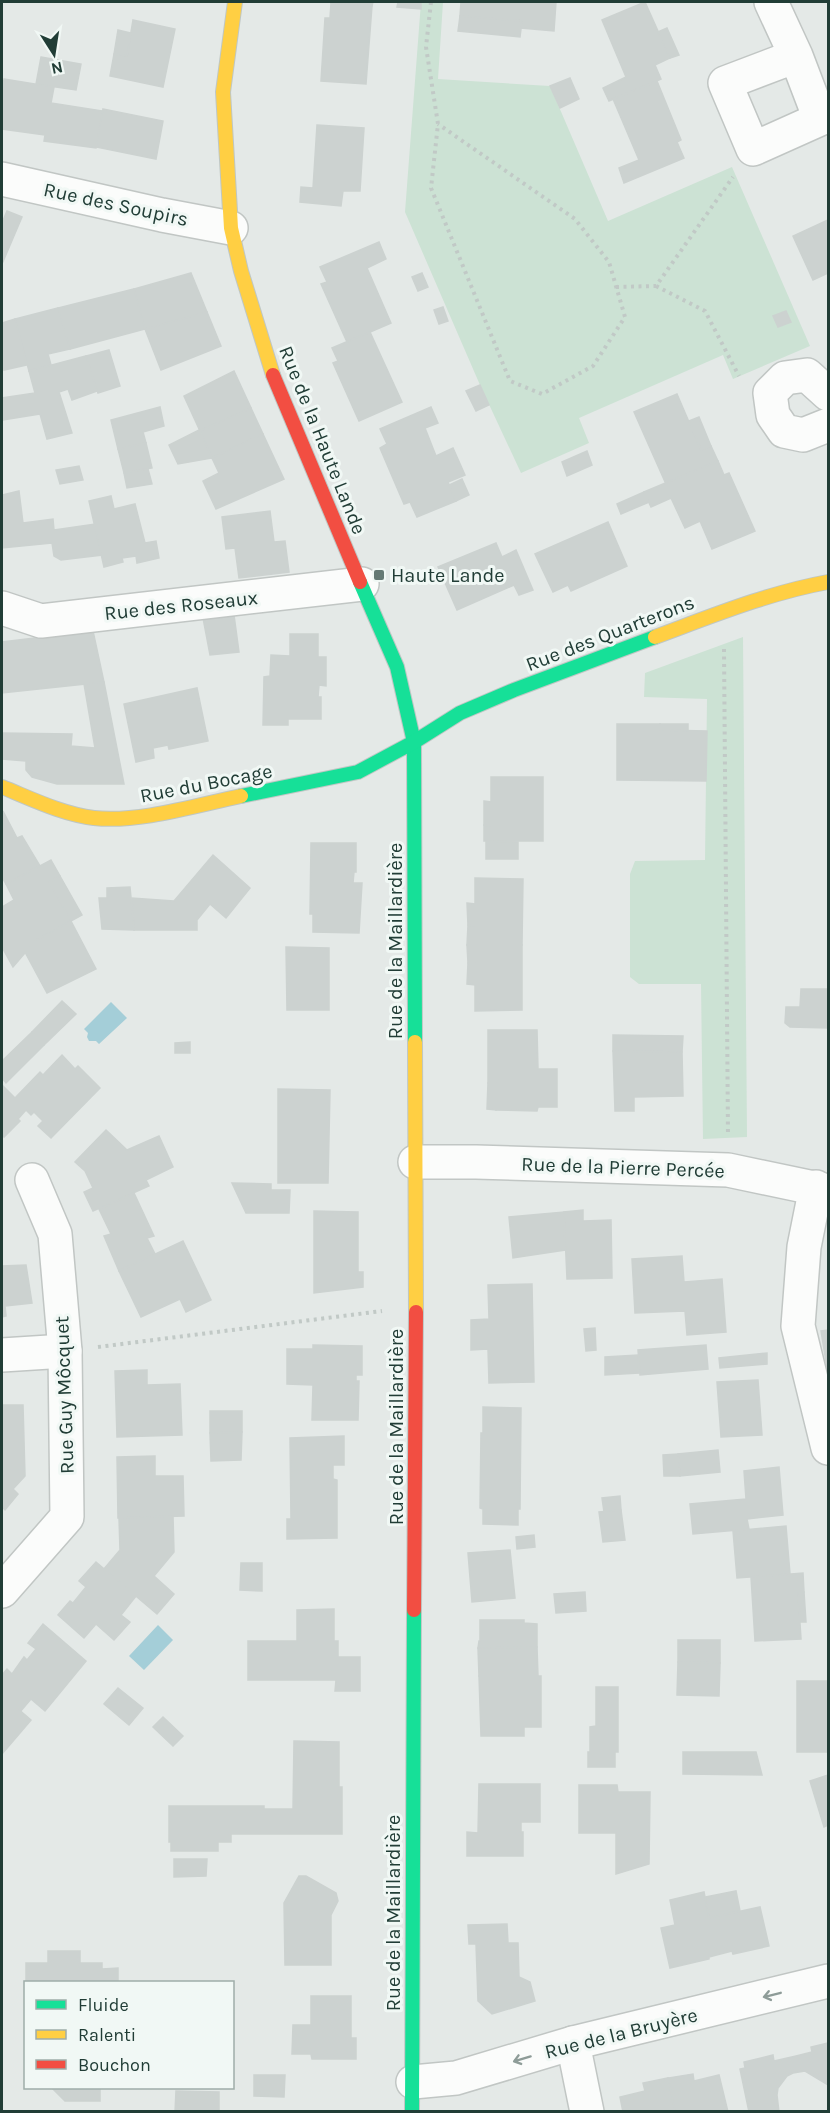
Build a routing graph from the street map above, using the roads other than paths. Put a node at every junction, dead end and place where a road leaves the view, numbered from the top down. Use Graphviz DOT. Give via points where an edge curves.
graph roads {
  1 [pos="235,2"];
  2 [pos="771,2"];
  3 [pos="796,56"];
  4 [pos="2,178"];
  5 [pos="231,228"];
  6 [pos="828,394"];
  7 [pos="828,425"];
  8 [pos="828,582"];
  9 [pos="362,584"];
  10 [pos="2,608"];
  11 [pos="414,742"];
  12 [pos="2,787"];
  13 [pos="415,1162"];
  14 [pos="32,1180"];
  15 [pos="822,1189"];
  16 [pos="65,1351"];
  17 [pos="2,1355"];
  18 [pos="828,1448"];
  19 [pos="2,1591"];
  20 [pos="828,1981"];
  21 [pos="573,2043"];
  22 [pos="412,2097"];
  23 [pos="587,2112"];
  1 -- 5 [label="street, Rue de la Haute Lande" via="223,92"];
  2 -- 3 [label="street"];
  3 -- 3 [label="street" via="725,83 753,149 820,119"];
  4 -- 5 [label="street, Rue des Soupirs"];
  5 -- 9 [label="street, Rue de la Haute Lande" via="277,387"];
  6 -- 7 [label="street" via="807,375 784,378 770,393 773,415 784,431 803,435"];
  8 -- 11 [label="street, Rue des Quarterons" via="794,588 724,611 460,713"];
  9 -- 10 [label="street, Rue des Roseaux" via="41,621"];
  9 -- 11 [label="street, Rue de la Haute Lande" via="397,667"];
  11 -- 12 [label="street, Rue du Bocage" via="358,772 142,816 97,818 58,809"];
  11 -- 13 [label="street, Rue de la Maillardière"];
  13 -- 15 [label="street, Rue de la Pierre Percée" via="728,1170"];
  13 -- 22 [label="street, Rue de la Maillardière"];
  14 -- 16 [label="street, Rue Guy Môcquet" via="55,1234"];
  15 -- 18 [label="street" via="804,1247 798,1326"];
  16 -- 17 [label="street"];
  16 -- 19 [label="street, Rue Guy Môcquet" via="67,1517"];
  20 -- 21 [label="street, Rue de la Bruyère, one-way"];
  21 -- 22 [label="street, Rue de la Bruyère, one-way" via="456,2079"];
  21 -- 23 [label="street"];
}
